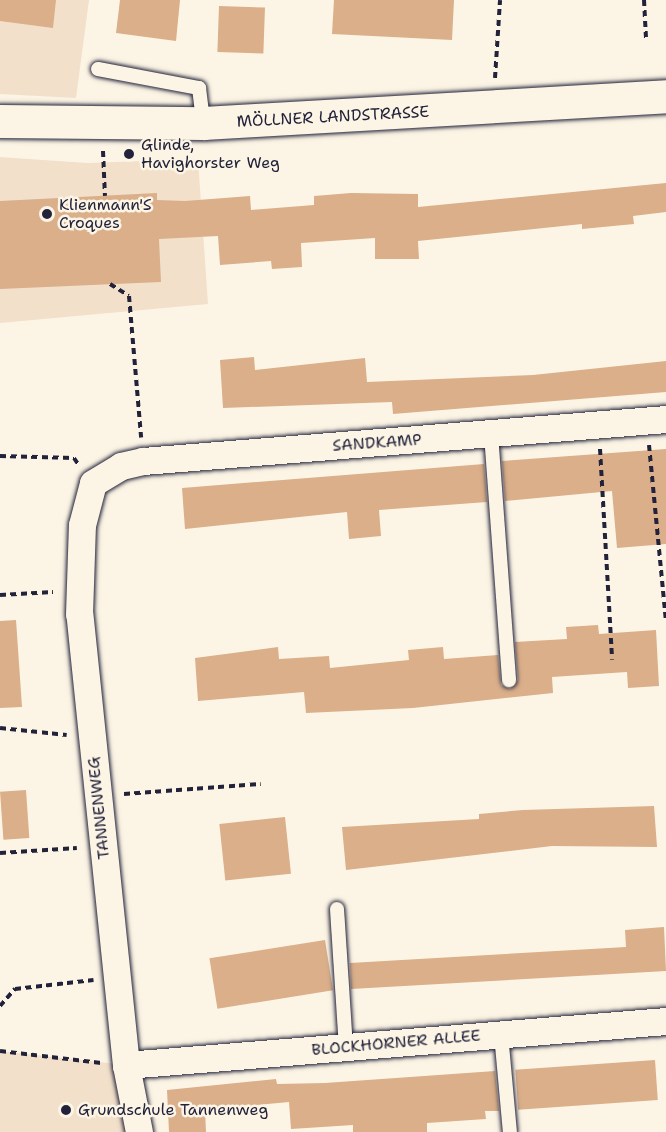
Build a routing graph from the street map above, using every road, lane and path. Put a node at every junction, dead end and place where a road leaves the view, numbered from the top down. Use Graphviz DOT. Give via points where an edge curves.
graph roads {
  1 [pos="500,0"];
  2 [pos="644,0"];
  3 [pos="645,39"];
  4 [pos="98,69"];
  5 [pos="666,96"];
  6 [pos="493,109"];
  7 [pos="0,121"];
  8 [pos="101,122"];
  9 [pos="203,123"];
  10 [pos="105,196"];
  11 [pos="110,284"];
  12 [pos="657,420"];
  13 [pos="598,427"];
  14 [pos="491,434"];
  15 [pos="0,456"];
  16 [pos="143,461"];
  17 [pos="93,483"];
  18 [pos="80,591"];
  19 [pos="0,595"];
  20 [pos="666,620"];
  21 [pos="612,660"];
  22 [pos="509,680"];
  23 [pos="0,728"];
  24 [pos="92,737"];
  25 [pos="261,784"];
  26 [pos="98,796"];
  27 [pos="103,846"];
  28 [pos="0,853"];
  29 [pos="337,909"];
  30 [pos="117,978"];
  31 [pos="0,1006"];
  32 [pos="666,1021"];
  33 [pos="501,1034"];
  34 [pos="346,1047"];
  35 [pos="0,1051"];
  36 [pos="126,1065"];
  37 [pos="139,1132"];
  38 [pos="510,1132"];
  1 -- 6 [label="path"];
  2 -- 3 [label="path"];
  4 -- 9 [label="lane" via="199,88"];
  5 -- 6 [label="main road, MÖLLNER LANDSTRASSE"];
  6 -- 9 [label="main road, MÖLLNER LANDSTRASSE"];
  7 -- 8 [label="main road, MÖLLNER LANDSTRASSE"];
  8 -- 9 [label="main road, MÖLLNER LANDSTRASSE"];
  8 -- 10 [label="path"];
  11 -- 16 [label="path" via="129,296"];
  12 -- 13 [label="street, SANDKAMP"];
  12 -- 20 [label="path"];
  13 -- 14 [label="street, SANDKAMP"];
  13 -- 21 [label="path"];
  14 -- 16 [label="street, SANDKAMP"];
  14 -- 22 [label="lane"];
  15 -- 17 [label="path" via="74,458"];
  16 -- 17 [label="street, SANDKAMP" via="121,466"];
  17 -- 18 [label="street, TANNENWEG" via="82,525"];
  18 -- 19 [label="path"];
  18 -- 24 [label="street, TANNENWEG"];
  23 -- 24 [label="path"];
  24 -- 26 [label="street, TANNENWEG"];
  25 -- 26 [label="path"];
  26 -- 27 [label="street, TANNENWEG"];
  27 -- 28 [label="path"];
  27 -- 30 [label="street, TANNENWEG"];
  29 -- 34 [label="lane"];
  30 -- 31 [label="path" via="15,989"];
  30 -- 36 [label="street, TANNENWEG"];
  32 -- 33 [label="street, BLOCKHORNER ALLEE"];
  33 -- 34 [label="street, BLOCKHORNER ALLEE"];
  33 -- 38 [label="lane"];
  34 -- 36 [label="street, BLOCKHORNER ALLEE"];
  35 -- 36 [label="path"];
  36 -- 37 [label="street, TANNENWEG"];
}
